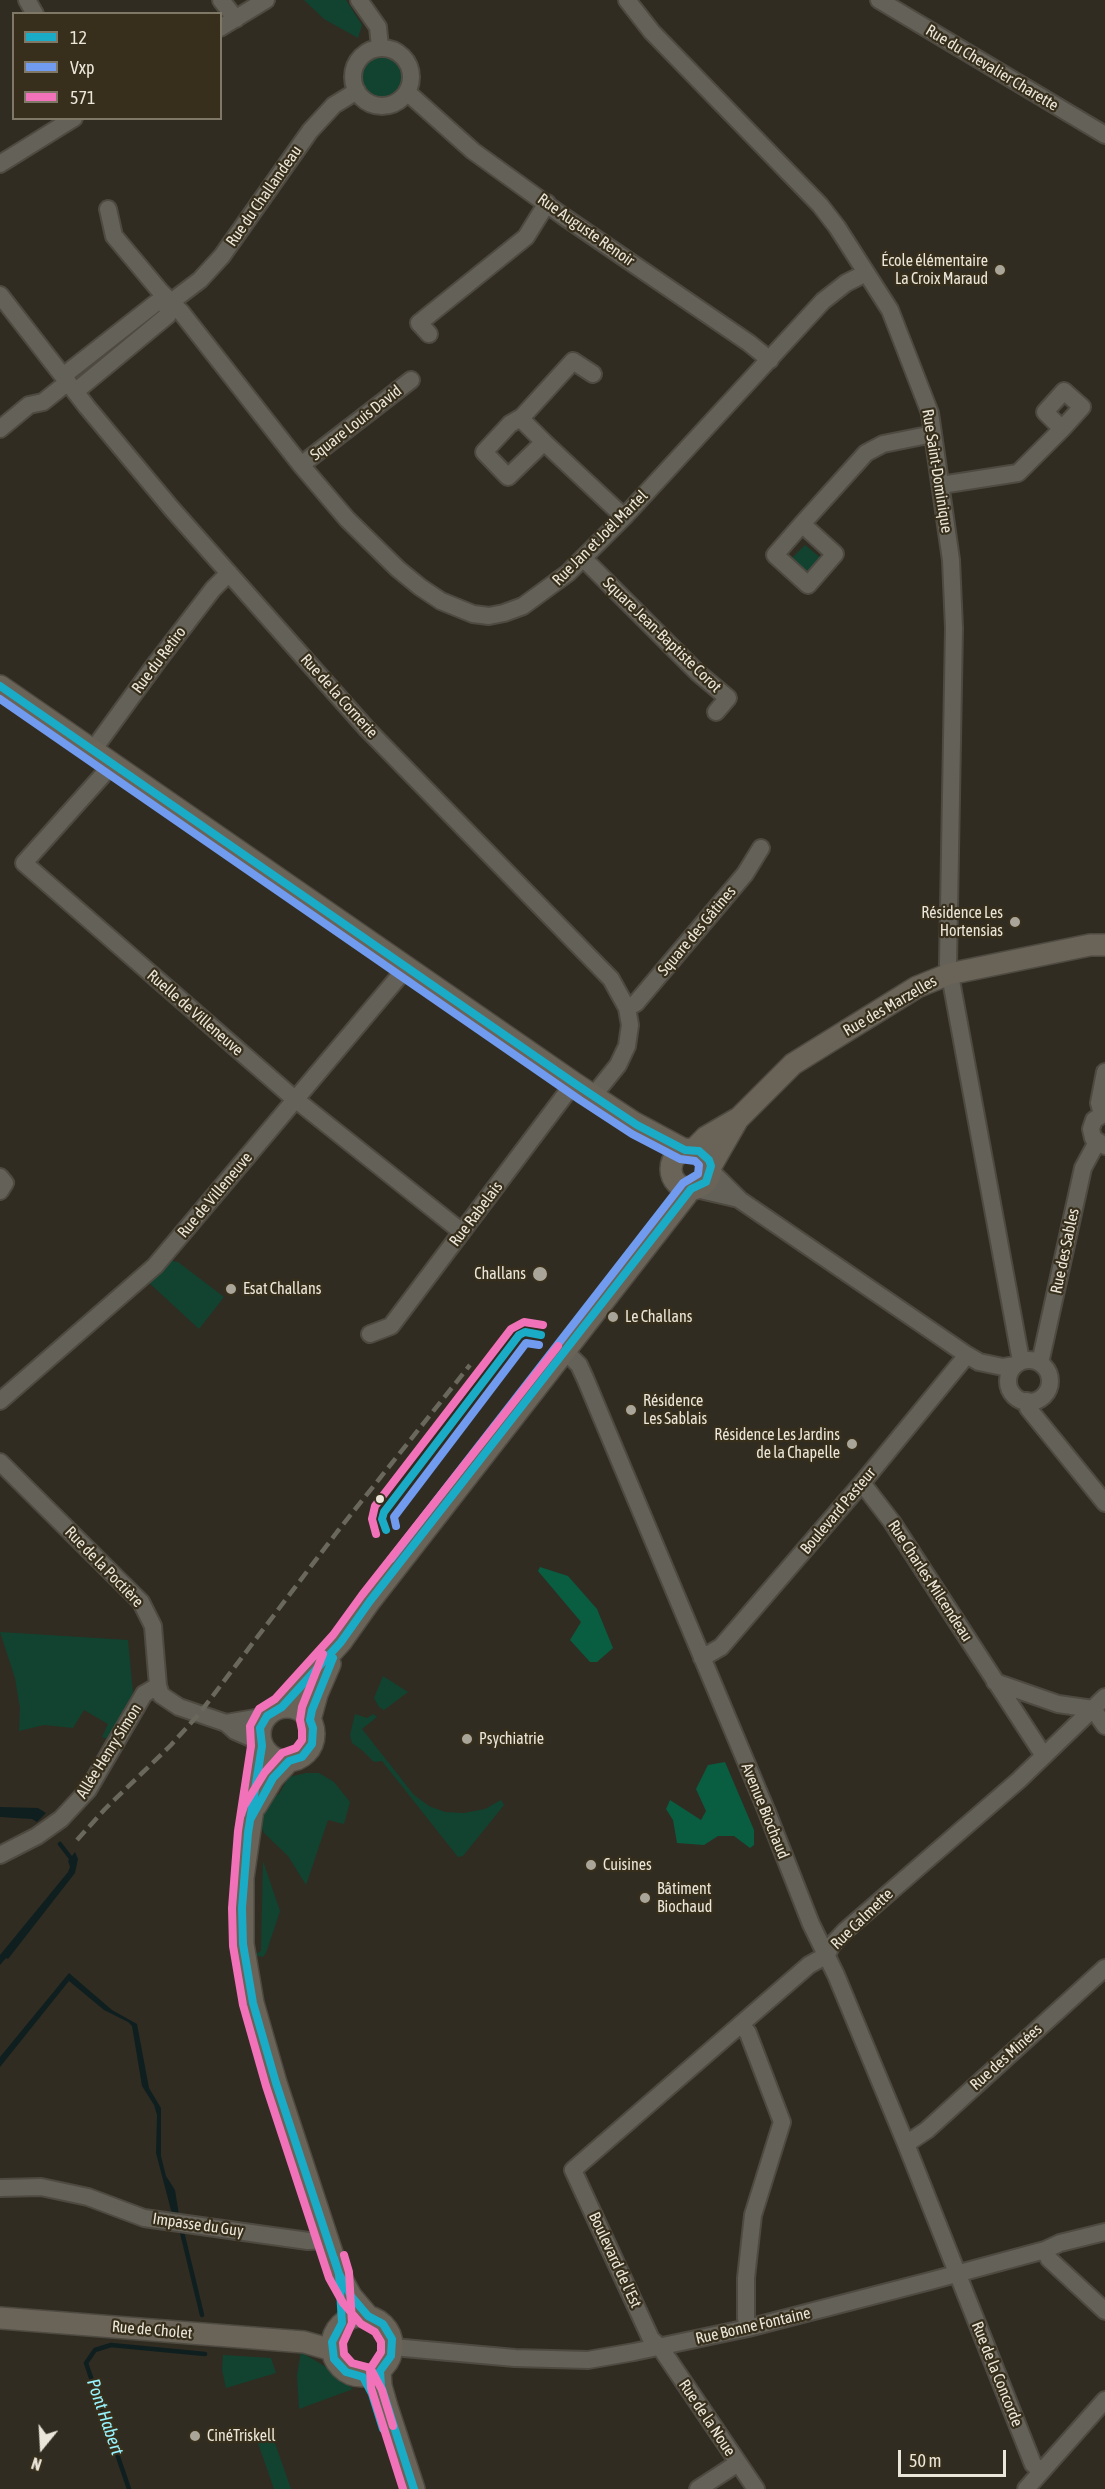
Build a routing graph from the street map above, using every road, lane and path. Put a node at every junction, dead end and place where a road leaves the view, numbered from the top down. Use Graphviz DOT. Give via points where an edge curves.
graph roads {
  1 [pos="220,0"];
  2 [pos="266,0"];
  3 [pos="359,0"];
  4 [pos="627,0"];
  5 [pos="879,0"];
  6 [pos="236,19"];
  7 [pos="222,27"];
  8 [pos="380,48"];
  9 [pos="357,91"];
  10 [pos="407,92"];
  11 [pos="71,120"];
  12 [pos="1105,135"];
  13 [pos="0,164"];
  14 [pos="547,204"];
  15 [pos="108,209"];
  16 [pos="866,273"];
  17 [pos="0,295"];
  18 [pos="171,302"];
  19 [pos="429,333"];
  20 [pos="770,360"];
  21 [pos="593,374"];
  22 [pos="411,380"];
  23 [pos="69,383"];
  24 [pos="522,417"];
  25 [pos="0,429"];
  26 [pos="1062,429"];
  27 [pos="933,434"];
  28 [pos="544,442"];
  29 [pos="301,465"];
  30 [pos="941,485"];
  31 [pos="624,517"];
  32 [pos="802,524"];
  33 [pos="584,558"];
  34 [pos="229,573"];
  35 [pos="0,686"];
  36 [pos="716,712"];
  37 [pos="93,750"];
  38 [pos="102,776"];
  39 [pos="761,848"];
  40 [pos="1105,945"];
  41 [pos="407,967"];
  42 [pos="949,974"];
  43 [pos="627,1008"];
  44 [pos="1105,1072"];
  45 [pos="574,1083"];
  46 [pos="593,1096"];
  47 [pos="295,1100"];
  48 [pos="1103,1114"];
  49 [pos="738,1119"];
  50 [pos="637,1125"];
  51 [pos="1101,1144"];
  52 [pos="689,1150"];
  53 [pos="711,1168"];
  54 [pos="672,1172"];
  55 [pos="0,1177"];
  56 [pos="693,1189"];
  57 [pos="0,1191"];
  58 [pos="740,1200"];
  59 [pos="462,1232"];
  60 [pos="651,1243"];
  61 [pos="370,1334"];
  62 [pos="566,1352"];
  63 [pos="973,1358"];
  64 [pos="1018,1363"];
  65 [pos="1040,1363"];
  66 [pos="1008,1384"];
  67 [pos="0,1401"];
  68 [pos="1027,1401"];
  69 [pos="0,1462"];
  70 [pos="862,1483"];
  71 [pos="1105,1503"];
  72 [pos="341,1642"];
  73 [pos="702,1658"];
  74 [pos="995,1682"];
  75 [pos="158,1686"];
  76 [pos="1099,1703"];
  77 [pos="274,1712"];
  78 [pos="310,1720"];
  79 [pos="226,1723"];
  80 [pos="1105,1726"];
  81 [pos="261,1744"];
  82 [pos="1044,1756"];
  83 [pos="289,1761"];
  84 [pos="253,1811"];
  85 [pos="0,1855"];
  86 [pos="827,1955"];
  87 [pos="1105,1968"];
  88 [pos="741,2024"];
  89 [pos="906,2144"];
  90 [pos="573,2170"];
  91 [pos="0,2188"];
  92 [pos="1105,2232"];
  93 [pos="328,2240"];
  94 [pos="1045,2250"];
  95 [pos="339,2274"];
  96 [pos="957,2274"];
  97 [pos="1105,2311"];
  98 [pos="368,2316"];
  99 [pos="0,2318"];
  100 [pos="748,2328"];
  101 [pos="336,2336"];
  102 [pos="393,2347"];
  103 [pos="660,2347"];
  104 [pos="372,2374"];
  105 [pos="1105,2400"];
  106 [pos="738,2463"];
  107 [pos="1041,2471"];
  108 [pos="402,2489"];
  109 [pos="414,2489"];
  110 [pos="698,2489"];
  111 [pos="756,2489"];
  112 [pos="1026,2489"];
  1 -- 6 [label="street"];
  2 -- 6 [label="street"];
  3 -- 8 [label="street" via="378,27"];
  4 -- 16 [label="street, Rue Saint-Dominique" via="652,32 820,205"];
  5 -- 12 [label="street, Rue du Chevalier Charette"];
  6 -- 7 [label="street"];
  8 -- 9 [label="street" via="358,60 353,72"];
  8 -- 10 [label="street" via="400,53 409,64 411,79"];
  9 -- 10 [label="street" via="372,104 385,106 398,102"];
  9 -- 18 [label="street, Rue du Challandeau" via="324,114 222,256"];
  10 -- 14 [label="street, Rue Auguste Renoir" via="473,151"];
  11 -- 13 [label="street"];
  14 -- 19 [label="street" via="526,237 419,323"];
  14 -- 20 [label="street, Rue Auguste Renoir"];
  15 -- 18 [label="street, Rue Jan et Joël Martel" via="114,236"];
  16 -- 20 [label="street, Rue Jan et Joël Martel" via="823,302"];
  16 -- 27 [label="street, Rue Saint-Dominique" via="890,310 930,413"];
  17 -- 23 [label="street, Rue de la Cornerie"];
  18 -- 23 [label="street, Rue du Challandeau" via="168,315"];
  18 -- 29 [label="street, Rue Jan et Joël Martel"];
  20 -- 31 [label="street, Rue Jan et Joël Martel"];
  21 -- 24 [label="street" via="573,361"];
  22 -- 29 [label="street, Square Louis David"];
  23 -- 25 [label="street, Rue du Challandeau" via="43,402 28,405"];
  23 -- 34 [label="street, Rue de la Cornerie"];
  24 -- 28 [label="street"];
  24 -- 28 [label="street" via="484,452 508,477"];
  26 -- 30 [label="street" via="1018,473"];
  27 -- 30 [label="street, Rue Saint-Dominique"];
  27 -- 32 [label="street" via="883,444 866,453"];
  28 -- 31 [label="street"];
  29 -- 33 [label="street, Rue Jan et Joël Martel" via="398,570 460,611 489,616 524,606"];
  30 -- 42 [label="street, Rue Saint-Dominique" via="951,560 954,628"];
  31 -- 33 [label="street, Rue Jan et Joël Martel"];
  33 -- 36 [label="street, Square Jean-Baptiste Corot" via="728,698"];
  34 -- 37 [label="street, Rue du Retiro"];
  34 -- 43 [label="street, Rue de la Cornerie" via="403,767 611,979"];
  35 -- 37 [label="main road"];
  37 -- 41 [label="main road"];
  38 -- 47 [label="street, Ruelle de Villeneuve" via="24,863"];
  39 -- 43 [label="street, Square des Gâtines" via="738,883 636,1003"];
  40 -- 42 [label="main road, Rue des Marzelles"];
  41 -- 45 [label="main road"];
  41 -- 47 [label="street, Rue de Villeneuve"];
  42 -- 49 [label="main road, Rue des Marzelles" via="918,987 793,1064"];
  42 -- 64 [label="street, Rue Saint-Dominique"];
  43 -- 46 [label="street, Rue de la Cornerie" via="627,1046 618,1065"];
  44 -- 48 [label="street" via="1098,1103"];
  45 -- 46 [label="main road"];
  45 -- 59 [label="street, Rue Rabelais"];
  46 -- 50 [label="main road"];
  47 -- 59 [label="street, Ruelle de Villeneuve"];
  47 -- 67 [label="street, Rue de Villeneuve" via="155,1266"];
  48 -- 51 [label="street" via="1092,1124 1091,1134"];
  49 -- 52 [label="main road, Rue des Marzelles"];
  49 -- 53 [label="main road, Rue des Marzelles"];
  50 -- 52 [label="main road"];
  50 -- 54 [label="main road" via="656,1143"];
  51 -- 65 [label="street, Rue des Sables" via="1083,1168"];
  52 -- 53 [label="main road" via="705,1155"];
  52 -- 54 [label="main road" via="675,1157"];
  53 -- 56 [label="main road" via="706,1182"];
  53 -- 58 [label="street"];
  54 -- 56 [label="main road" via="680,1186"];
  54 -- 60 [label="main road"];
  55 -- 57 [label="street" via="5,1183"];
  56 -- 58 [label="street"];
  56 -- 60 [label="main road"];
  58 -- 63 [label="street"];
  59 -- 61 [label="street, Rue Rabelais" via="391,1326"];
  60 -- 62 [label="main road"];
  62 -- 72 [label="main road"];
  62 -- 73 [label="street, Avenue Biochaud" via="585,1378"];
  63 -- 64 [label="street" via="1003,1367"];
  63 -- 66 [label="street" via="985,1371"];
  63 -- 70 [label="street, Boulevard Pasteur"];
  64 -- 65 [label="street"];
  64 -- 66 [label="street"];
  65 -- 68 [label="street" via="1049,1373 1049,1387 1041,1398"];
  66 -- 68 [label="street" via="1015,1396"];
  68 -- 71 [label="street" via="1028,1408"];
  69 -- 75 [label="street, Rue de la Poctière" via="141,1602 153,1626"];
  70 -- 73 [label="street, Boulevard Pasteur" via="721,1647"];
  70 -- 74 [label="street, Rue Charles Milcendeau" via="892,1522"];
  72 -- 77 [label="main road"];
  72 -- 78 [label="main road" via="323,1678"];
  73 -- 86 [label="street, Avenue Biochaud"];
  74 -- 76 [label="street" via="1058,1704"];
  74 -- 82 [label="street, Rue Charles Milcendeau"];
  75 -- 79 [label="street" via="167,1701"];
  75 -- 85 [label="street, Allée Henry Simon" via="144,1694 88,1790 55,1824"];
  76 -- 80 [label="street"];
  76 -- 82 [label="street, Rue Calmette"];
  77 -- 78 [label="main road" via="298,1709"];
  77 -- 79 [label="street"];
  77 -- 81 [label="main road" via="260,1728"];
  78 -- 83 [label="main road" via="312,1744 302,1757"];
  79 -- 81 [label="street"];
  81 -- 83 [label="main road" via="273,1758"];
  81 -- 84 [label="main road"];
  82 -- 86 [label="street, Rue Calmette" via="845,1931"];
  83 -- 84 [label="main road" via="273,1778"];
  84 -- 93 [label="main road" via="243,1878 246,1964 276,2083"];
  86 -- 88 [label="street, Rue Calmette" via="809,1965"];
  86 -- 89 [label="street, Avenue Biochaud"];
  87 -- 89 [label="street, Rue des Minées" via="927,2130"];
  88 -- 90 [label="street, Rue Calmette"];
  88 -- 100 [label="street" via="782,2122 753,2215 746,2278"];
  89 -- 96 [label="street, Avenue Biochaud"];
  90 -- 103 [label="street, Boulevard de l'Est" via="651,2339"];
  91 -- 93 [label="street, Impasse du Guy" via="41,2187 171,2223 308,2241"];
  92 -- 94 [label="street, Rue Bonne Fontaine" via="1060,2242"];
  93 -- 95 [label="main road"];
  94 -- 96 [label="street, Rue Bonne Fontaine"];
  94 -- 97 [label="street" via="1049,2259"];
  95 -- 98 [label="main road"];
  95 -- 101 [label="main road"];
  96 -- 100 [label="street, Rue Bonne Fontaine"];
  96 -- 107 [label="street, Rue de la Concorde" via="1029,2454"];
  98 -- 101 [label="main road" via="359,2316"];
  98 -- 102 [label="main road" via="389,2331"];
  99 -- 101 [label="main road, Rue de Cholet" via="304,2342"];
  100 -- 103 [label="street, Rue Bonne Fontaine"];
  101 -- 104 [label="main road" via="339,2366 354,2376"];
  102 -- 103 [label="street, Rue Bonne Fontaine" via="588,2360"];
  102 -- 104 [label="main road" via="387,2365"];
  103 -- 106 [label="street, Rue de la Noue"];
  104 -- 108 [label="main road" via="372,2394"];
  104 -- 109 [label="main road" via="381,2386"];
  105 -- 107 [label="street"];
  106 -- 110 [label="street"];
  106 -- 111 [label="street, Rue de la Noue"];
  107 -- 112 [label="street"];
}
